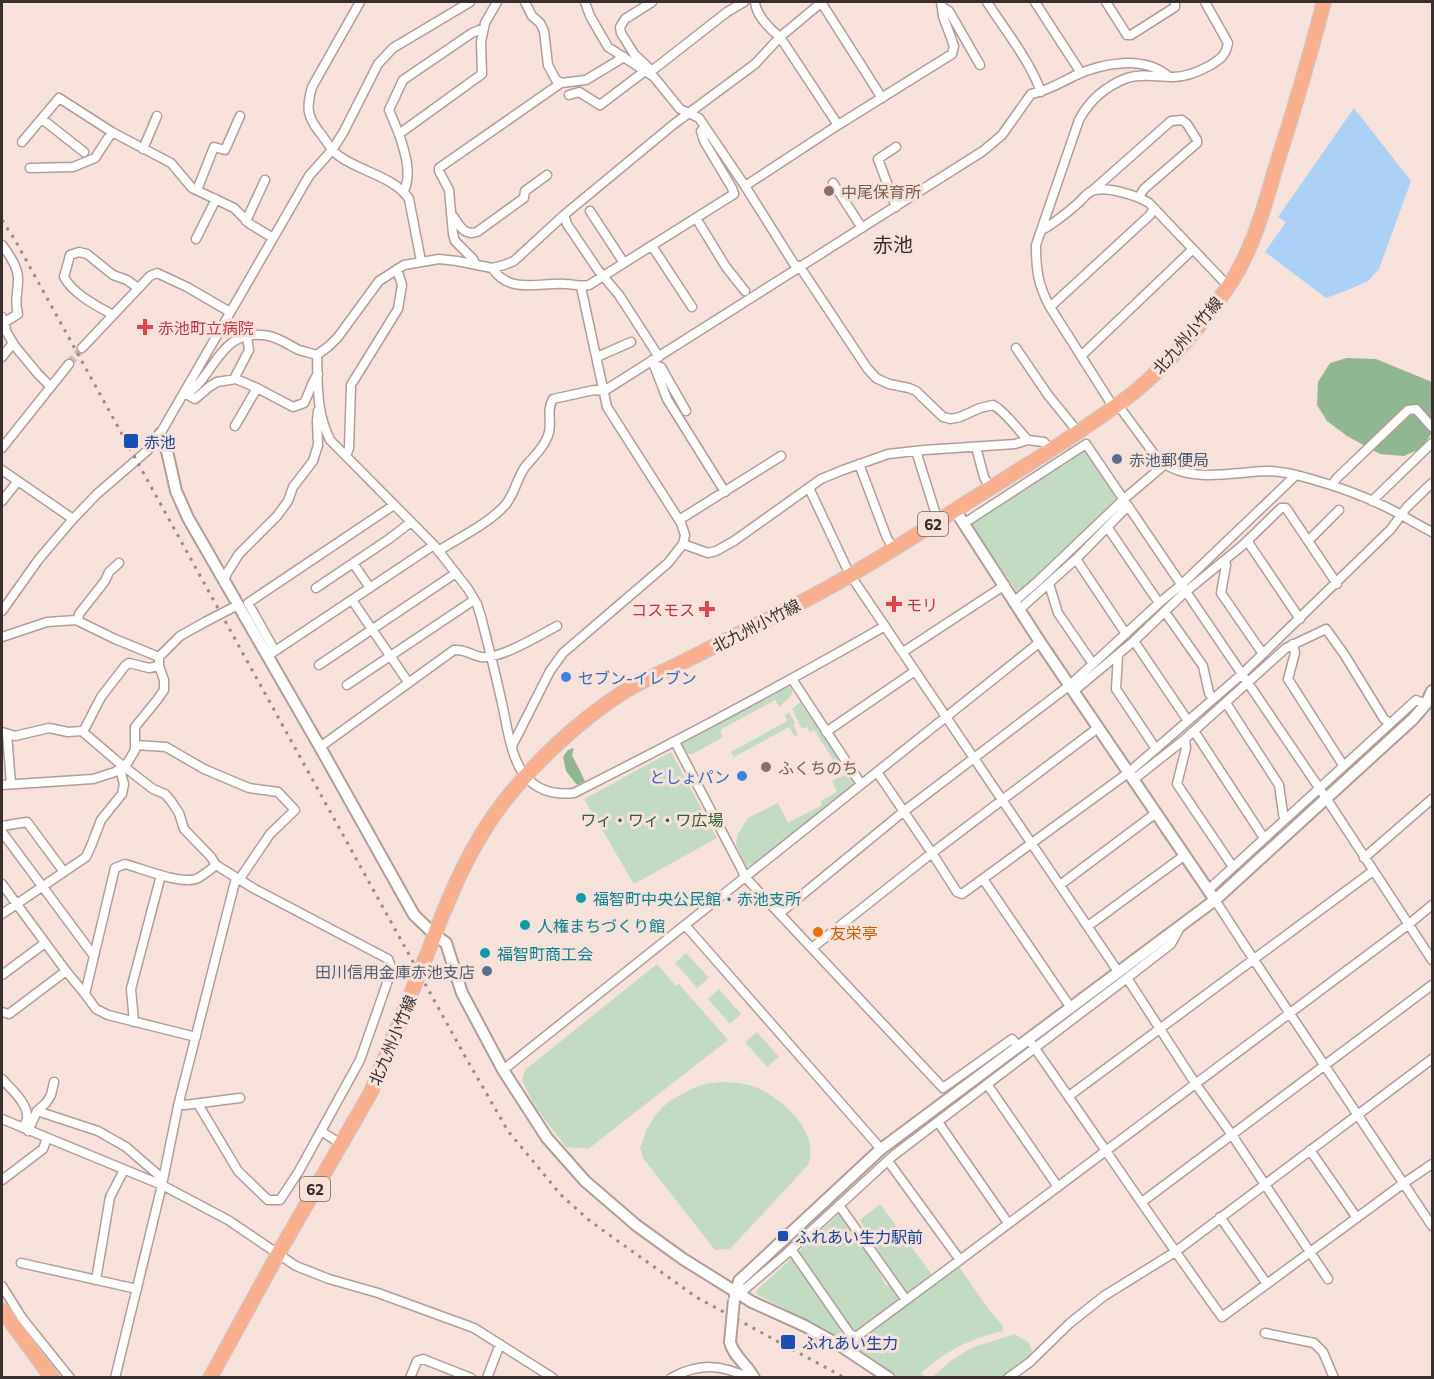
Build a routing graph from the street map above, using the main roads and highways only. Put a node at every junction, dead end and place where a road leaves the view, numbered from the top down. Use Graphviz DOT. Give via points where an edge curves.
graph roads {
  1 [pos="1324,2"];
  2 [pos="2,1310"];
  3 [pos="52,1377"];
  4 [pos="210,1377"];
  1 -- 4 [label="main road, 北九州小竹線 / 62, bridge" via="1263,211 1241,266 1176,352 1147,382 1051,450 893,548 853,579 624,692 561,741 506,799 465,862 371,1092"];
  2 -- 3 [label="main road"];
}
